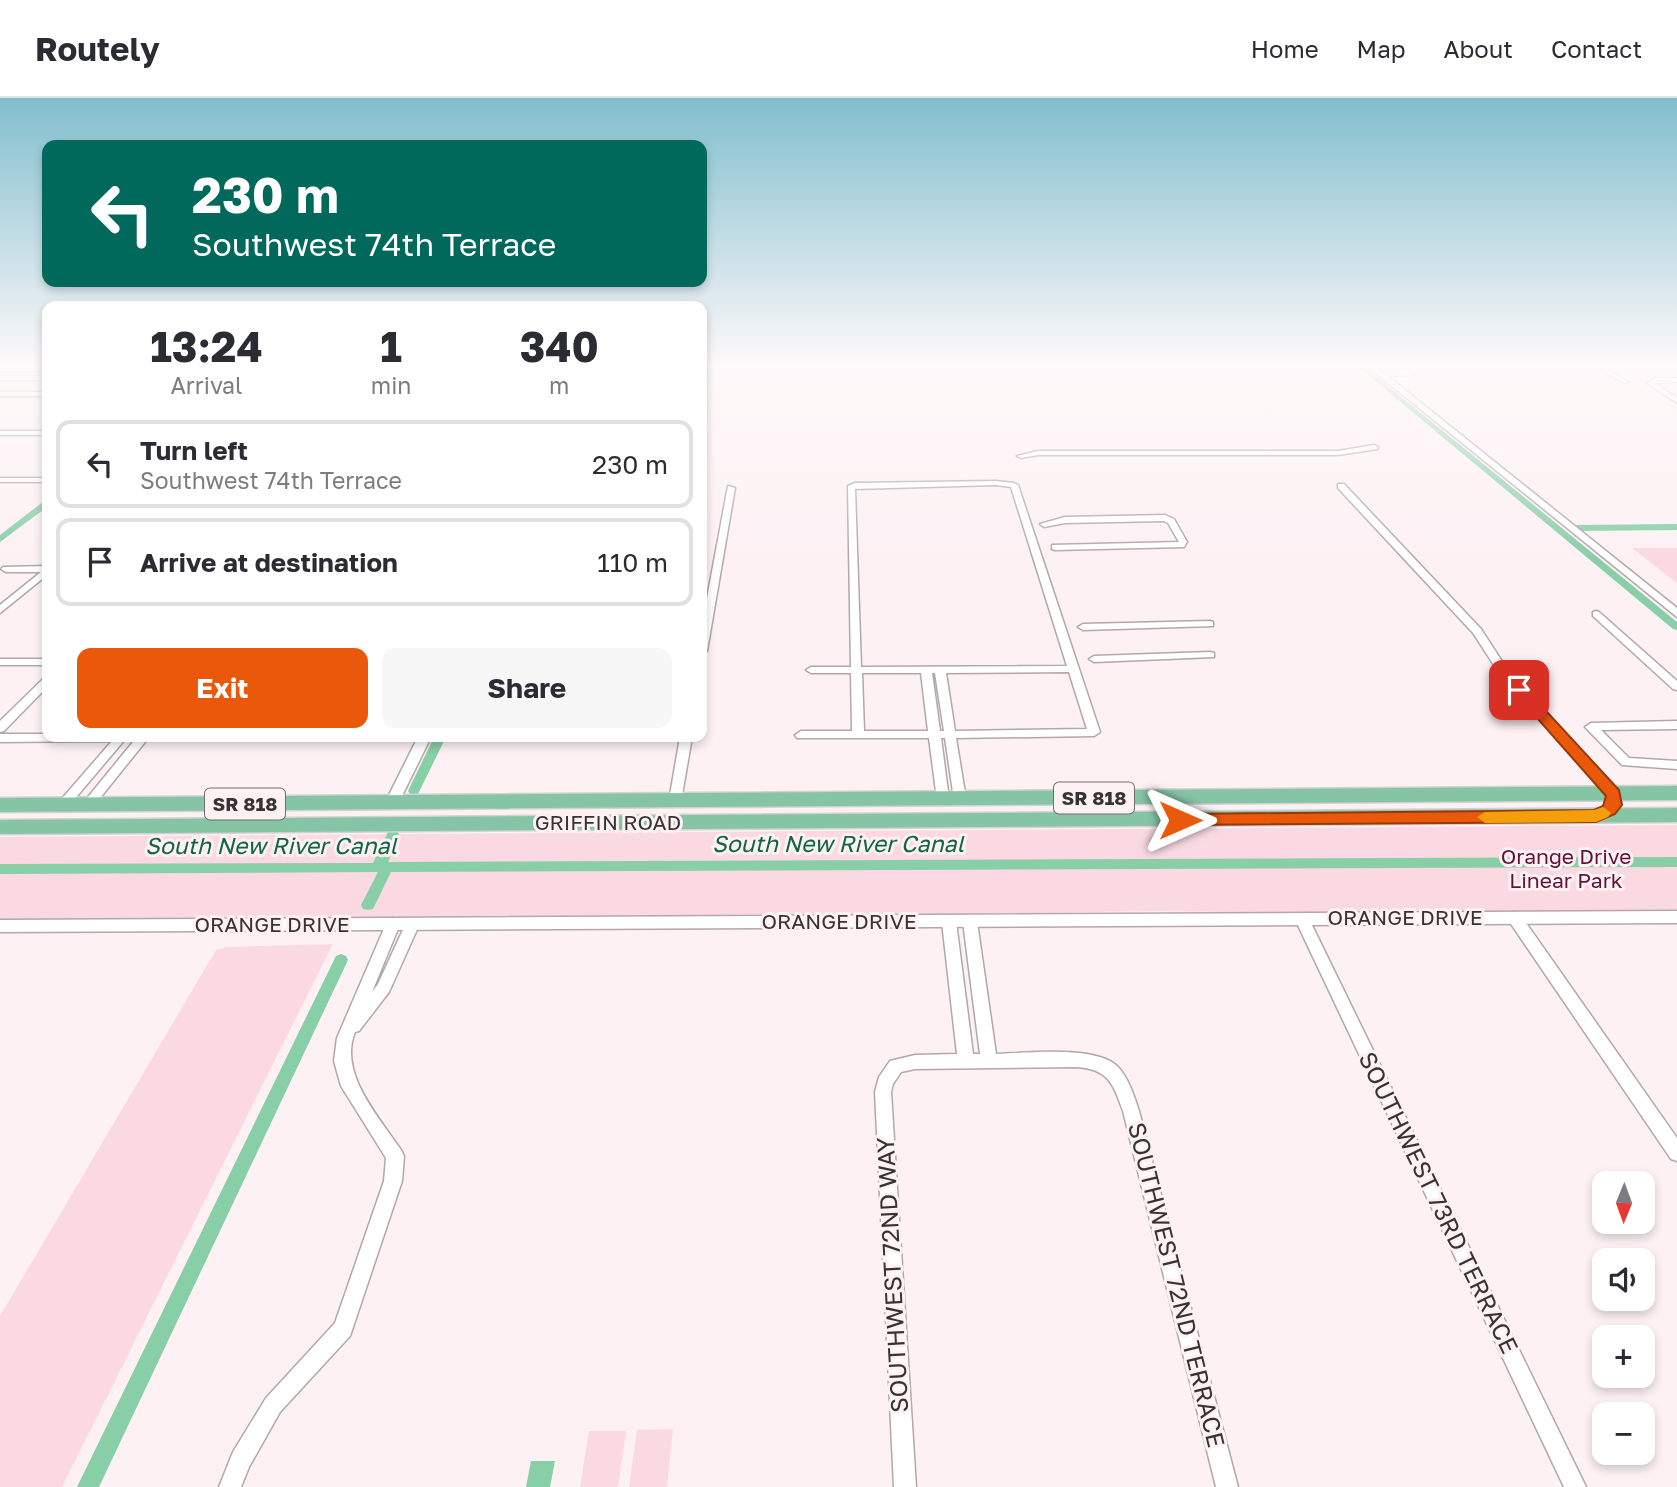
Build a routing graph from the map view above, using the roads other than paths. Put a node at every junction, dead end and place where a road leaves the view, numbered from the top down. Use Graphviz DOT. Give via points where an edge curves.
graph roads {
  1 [pos="1450,430"];
  2 [pos="0,433"];
  3 [pos="42,433"];
  4 [pos="1374,447"];
  5 [pos="1021,456"];
  6 [pos="42,480"];
  7 [pos="1,481"];
  8 [pos="1340,486"];
  9 [pos="731,488"];
  10 [pos="1044,524"];
  11 [pos="1055,547"];
  12 [pos="6,569"];
  13 [pos="42,570"];
  14 [pos="42,574"];
  15 [pos="0,610"];
  16 [pos="1596,614"];
  17 [pos="1677,614"];
  18 [pos="707,623"];
  19 [pos="1210,624"];
  20 [pos="1083,627"];
  21 [pos="1210,655"];
  22 [pos="1094,659"];
  23 [pos="0,662"];
  24 [pos="42,662"];
  25 [pos="1074,669"];
  26 [pos="811,670"];
  27 [pos="856,670"];
  28 [pos="926,670"];
  29 [pos="940,670"];
  30 [pos="42,686"];
  31 [pos="1677,687"];
  32 [pos="1677,725"];
  33 [pos="0,728"];
  34 [pos="934,734"];
  35 [pos="950,734"];
  36 [pos="801,735"];
  37 [pos="858,735"];
  38 [pos="0,738"];
  39 [pos="42,738"];
  40 [pos="117,742"];
  41 [pos="139,742"];
  42 [pos="422,742"];
  43 [pos="686,742"];
  44 [pos="1677,765"];
  45 [pos="1677,793"];
  46 [pos="1614,794"];
  47 [pos="1656,794"];
  48 [pos="952,799"];
  49 [pos="675,801"];
  50 [pos="440,802"];
  51 [pos="392,803"];
  52 [pos="63,805"];
  53 [pos="88,805"];
  54 [pos="0,806"];
  55 [pos="1677,815"];
  56 [pos="1596,816"];
  57 [pos="1651,816"];
  58 [pos="400,824"];
  59 [pos="327,825"];
  60 [pos="0,828"];
  61 [pos="1677,917"];
  62 [pos="1514,918"];
  63 [pos="1302,919"];
  64 [pos="949,922"];
  65 [pos="970,922"];
  66 [pos="393,924"];
  67 [pos="412,925"];
  68 [pos="0,926"];
  69 [pos="345,1038"];
  70 [pos="966,1061"];
  71 [pos="989,1061"];
  72 [pos="896,1066"];
  73 [pos="1122,1083"];
  74 [pos="1677,1153"];
  75 [pos="230,1487"];
  76 [pos="905,1487"];
  77 [pos="1227,1487"];
  78 [pos="1575,1487"];
  1 -- 17 [label="street"];
  2 -- 3 [label="street"];
  4 -- 5 [label="street" via="1338,453"];
  6 -- 7 [label="street"];
  8 -- 46 [label="street" via="1477,631 1503,671"];
  9 -- 18 [label="street"];
  10 -- 11 [label="street" via="1166,518 1183,542"];
  12 -- 13 [label="street"];
  14 -- 15 [label="street"];
  16 -- 31 [label="street"];
  19 -- 20 [label="street"];
  21 -- 22 [label="street"];
  23 -- 24 [label="street"];
  25 -- 27 [label="street" via="1014,485 996,482 851,488"];
  25 -- 29 [label="street"];
  25 -- 35 [label="street" via="1094,732"];
  26 -- 27 [label="street"];
  27 -- 28 [label="street"];
  27 -- 37 [label="street"];
  28 -- 29 [label="street"];
  28 -- 34 [label="street"];
  29 -- 35 [label="street"];
  30 -- 33 [label="street"];
  32 -- 44 [label="street" via="1591,727 1626,762"];
  34 -- 35 [label="street"];
  34 -- 37 [label="street"];
  34 -- 48 [label="street"];
  35 -- 48 [label="street"];
  36 -- 37 [label="street"];
  38 -- 39 [label="street"];
  40 -- 52 [label="street"];
  41 -- 53 [label="street"];
  42 -- 51 [label="street"];
  43 -- 49 [label="street"];
  45 -- 47 [label="main road, GRIFFIN ROAD / SR 818"];
  46 -- 47 [label="main road, GRIFFIN ROAD / SR 818"];
  46 -- 48 [label="main road, GRIFFIN ROAD / SR 818"];
  46 -- 56 [label="main road" via="1614,805"];
  47 -- 57 [label="main road" via="1646,805"];
  48 -- 49 [label="main road, GRIFFIN ROAD / SR 818"];
  49 -- 50 [label="main road, GRIFFIN ROAD / SR 818"];
  50 -- 51 [label="main road, GRIFFIN ROAD / SR 818"];
  50 -- 58 [label="main road" via="411,813"];
  51 -- 53 [label="main road, GRIFFIN ROAD / SR 818"];
  51 -- 59 [label="main road" via="362,818"];
  52 -- 53 [label="main road, GRIFFIN ROAD / SR 818"];
  52 -- 54 [label="main road, GRIFFIN ROAD / SR 818"];
  55 -- 57 [label="main road, GRIFFIN ROAD / SR 818"];
  56 -- 57 [label="main road, GRIFFIN ROAD / SR 818"];
  56 -- 58 [label="main road, GRIFFIN ROAD / SR 818"];
  58 -- 59 [label="main road, GRIFFIN ROAD / SR 818"];
  59 -- 60 [label="main road, GRIFFIN ROAD / SR 818"];
  61 -- 62 [label="street, ORANGE DRIVE"];
  62 -- 63 [label="street, ORANGE DRIVE"];
  62 -- 74 [label="street"];
  63 -- 65 [label="street, ORANGE DRIVE"];
  63 -- 78 [label="street, SOUTHWEST 73RD TERRACE"];
  64 -- 65 [label="street, ORANGE DRIVE"];
  64 -- 67 [label="street, ORANGE DRIVE"];
  64 -- 70 [label="street"];
  65 -- 71 [label="street"];
  66 -- 67 [label="street, ORANGE DRIVE"];
  66 -- 68 [label="street, ORANGE DRIVE"];
  66 -- 69 [label="street"];
  67 -- 69 [label="street" via="384,988"];
  69 -- 75 [label="street" via="343,1071 395,1156 393,1181 343,1329 273,1405"];
  70 -- 71 [label="street"];
  70 -- 72 [label="street"];
  71 -- 73 [label="street" via="1095,1060 1108,1066"];
  72 -- 76 [label="street, SOUTHWEST 72ND WAY" via="883,1092"];
  73 -- 77 [label="street, SOUTHWEST 72ND TERRACE"];
}
